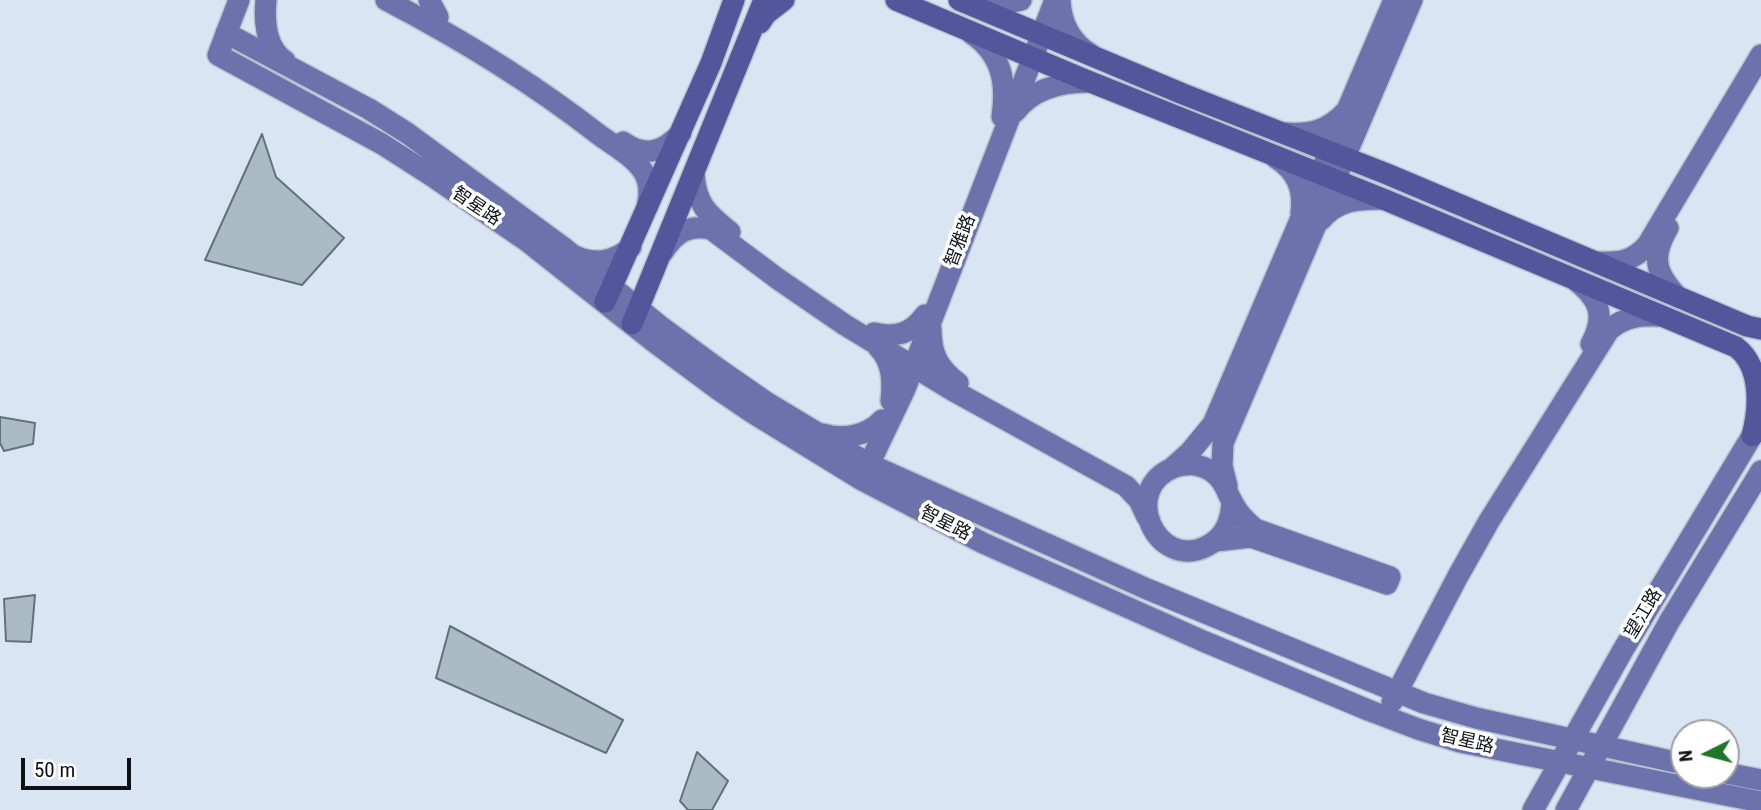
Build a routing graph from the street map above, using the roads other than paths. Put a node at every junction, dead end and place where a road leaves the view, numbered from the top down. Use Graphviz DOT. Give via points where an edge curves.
graph roads {
  1 [pos="239,0"];
  2 [pos="265,0"];
  3 [pos="386,0"];
  4 [pos="726,0"];
  5 [pos="734,0"];
  6 [pos="764,0"];
  7 [pos="783,0"];
  8 [pos="896,0"];
  9 [pos="1021,0"];
  10 [pos="1046,0"];
  11 [pos="1057,0"];
  12 [pos="1394,0"];
  13 [pos="1412,0"];
  14 [pos="966,3"];
  15 [pos="420,7"];
  16 [pos="724,28"];
  17 [pos="966,30"];
  18 [pos="226,33"];
  19 [pos="1038,34"];
  20 [pos="749,39"];
  21 [pos="247,44"];
  22 [pos="1761,55"];
  23 [pos="1029,56"];
  24 [pos="1099,60"];
  25 [pos="239,66"];
  26 [pos="295,69"];
  27 [pos="1761,71"];
  28 [pos="1089,82"];
  29 [pos="1359,106"];
  30 [pos="1005,120"];
  31 [pos="1280,132"];
  32 [pos="681,133"];
  33 [pos="1268,153"];
  34 [pos="1338,155"];
  35 [pos="694,174"];
  36 [pos="1391,176"];
  37 [pos="1329,177"];
  38 [pos="1382,199"];
  39 [pos="647,211"];
  40 [pos="1308,224"];
  41 [pos="631,247"];
  42 [pos="663,252"];
  43 [pos="571,254"];
  44 [pos="1597,262"];
  45 [pos="652,278"];
  46 [pos="1576,280"];
  47 [pos="609,295"];
  48 [pos="1678,297"];
  49 [pos="635,316"];
  50 [pos="1661,316"];
  51 [pos="928,318"];
  52 [pos="660,326"];
  53 [pos="1761,329"];
  54 [pos="873,337"];
  55 [pos="912,361"];
  56 [pos="955,386"];
  57 [pos="890,409"];
  58 [pos="1757,428"];
  59 [pos="813,431"];
  60 [pos="1170,469"];
  61 [pos="862,470"];
  62 [pos="1761,471"];
  63 [pos="1230,495"];
  64 [pos="1147,518"];
  65 [pos="1216,541"];
  66 [pos="1393,691"];
  67 [pos="1381,715"];
  68 [pos="1573,740"];
  69 [pos="1601,746"];
  70 [pos="1559,761"];
  71 [pos="1670,761"];
  72 [pos="1590,767"];
  73 [pos="1740,775"];
  74 [pos="1758,778"];
  75 [pos="1761,802"];
  76 [pos="1534,810"];
  77 [pos="1566,810"];
  1 -- 18 [label="main road"];
  2 -- 21 [label="main road"];
  2 -- 26 [label="main road" via="272,46"];
  3 -- 15 [label="main road"];
  4 -- 16 [label="main road"];
  5 -- 16 [label="main road"];
  6 -- 20 [label="main road"];
  7 -- 20 [label="main road" via="766,14"];
  8 -- 17 [label="main road"];
  9 -- 14 [label="main road" via="996,6"];
  10 -- 19 [label="main road, 智雅路"];
  11 -- 19 [label="main road, 智雅路"];
  11 -- 24 [label="main road" via="1073,40"];
  12 -- 29 [label="main road"];
  13 -- 29 [label="main road"];
  14 -- 19 [label="main road"];
  15 -- 32 [label="main road" via="523,69 631,147 656,151"];
  15 -- 39 [label="main road" via="638,164 649,185"];
  16 -- 32 [label="main road"];
  17 -- 23 [label="main road"];
  17 -- 30 [label="main road" via="984,41 1000,70"];
  18 -- 21 [label="main road, 智星路"];
  18 -- 25 [label="main road, 智星路" via="218,55"];
  19 -- 23 [label="main road, 智雅路"];
  19 -- 24 [label="main road"];
  20 -- 35 [label="main road"];
  21 -- 25 [label="main road"];
  21 -- 26 [label="main road, 智星路"];
  22 -- 44 [label="main road" via="1648,244 1632,259"];
  23 -- 28 [label="main road"];
  23 -- 30 [label="main road, 智雅路"];
  24 -- 31 [label="main road"];
  25 -- 47 [label="main road, 智星路" via="382,144"];
  26 -- 43 [label="main road, 智星路" via="407,133"];
  27 -- 48 [label="main road" via="1659,246 1660,275"];
  28 -- 30 [label="main road" via="1046,88"];
  28 -- 33 [label="main road"];
  29 -- 31 [label="main road" via="1309,135"];
  29 -- 34 [label="main road"];
  29 -- 36 [label="main road" via="1366,151 1376,166"];
  30 -- 51 [label="main road, 智雅路"];
  31 -- 34 [label="main road"];
  32 -- 39 [label="main road"];
  33 -- 37 [label="main road"];
  33 -- 40 [label="main road" via="1287,165 1300,184"];
  34 -- 36 [label="main road"];
  34 -- 37 [label="main road"];
  35 -- 42 [label="main road"];
  35 -- 54 [label="main road" via="698,198 711,216"];
  36 -- 44 [label="main road"];
  37 -- 38 [label="main road"];
  37 -- 40 [label="main road"];
  38 -- 40 [label="main road" via="1349,200"];
  38 -- 46 [label="main road"];
  39 -- 41 [label="main road"];
  40 -- 60 [label="main road" via="1213,424"];
  40 -- 63 [label="main road" via="1223,443 1222,466"];
  41 -- 43 [label="main road" via="604,261 582,260"];
  41 -- 47 [label="main road"];
  42 -- 45 [label="main road"];
  42 -- 54 [label="main road" via="683,230 711,229 778,279"];
  43 -- 47 [label="main road, 智星路"];
  44 -- 48 [label="main road"];
  45 -- 49 [label="main road"];
  45 -- 52 [label="main road" via="650,303"];
  46 -- 50 [label="main road"];
  46 -- 66 [label="main road" via="1597,305 1600,324 1596,335 1476,530"];
  47 -- 49 [label="main road, 智星路"];
  48 -- 53 [label="main road"];
  49 -- 52 [label="main road, 智星路"];
  49 -- 61 [label="main road, 智星路" via="753,413"];
  50 -- 58 [label="main road" via="1736,347 1751,360 1758,388"];
  50 -- 66 [label="main road" via="1632,317 1609,330 1489,521"];
  51 -- 54 [label="main road" via="900,335"];
  51 -- 55 [label="main road, 智雅路"];
  51 -- 56 [label="main road" via="937,363"];
  52 -- 59 [label="main road, 智星路"];
  54 -- 55 [label="main road"];
  54 -- 57 [label="main road" via="889,361"];
  55 -- 56 [label="main road"];
  55 -- 57 [label="main road, 智雅路"];
  56 -- 57 [label="main road" via="922,388"];
  56 -- 60 [label="main road" via="1122,473"];
  56 -- 64 [label="main road" via="1126,486"];
  57 -- 59 [label="main road" via="875,428 852,436"];
  57 -- 61 [label="main road, 智雅路"];
  58 -- 68 [label="main road, 望江路"];
  59 -- 61 [label="main road, 智星路"];
  60 -- 63 [label="main road" via="1194,464 1207,468 1219,476"];
  60 -- 64 [label="main road" via="1149,491"];
  61 -- 66 [label="main road, 智星路"];
  61 -- 67 [label="main road, 智星路" via="983,543"];
  62 -- 69 [label="main road, 望江路" via="1669,622"];
  63 -- 65 [label="main road" via="1231,517"];
  63 -- 65 [label="main road" via="1239,514 1255,529 1390,577 1387,584 1251,537"];
  64 -- 65 [label="main road" via="1162,541 1175,548 1189,551"];
  66 -- 67 [label="main road"];
  66 -- 68 [label="main road, 智星路" via="1450,711"];
  67 -- 70 [label="main road, 智星路" via="1460,742"];
  68 -- 69 [label="main road, 智星路"];
  68 -- 70 [label="main road, 望江路"];
  69 -- 71 [label="main road, 智星路"];
  69 -- 72 [label="main road, 望江路"];
  70 -- 72 [label="main road, 智星路"];
  70 -- 76 [label="main road, 望江路"];
  72 -- 75 [label="main road, 智星路"];
  72 -- 77 [label="main road, 望江路"];
  73 -- 74 [label="main road"];
}
